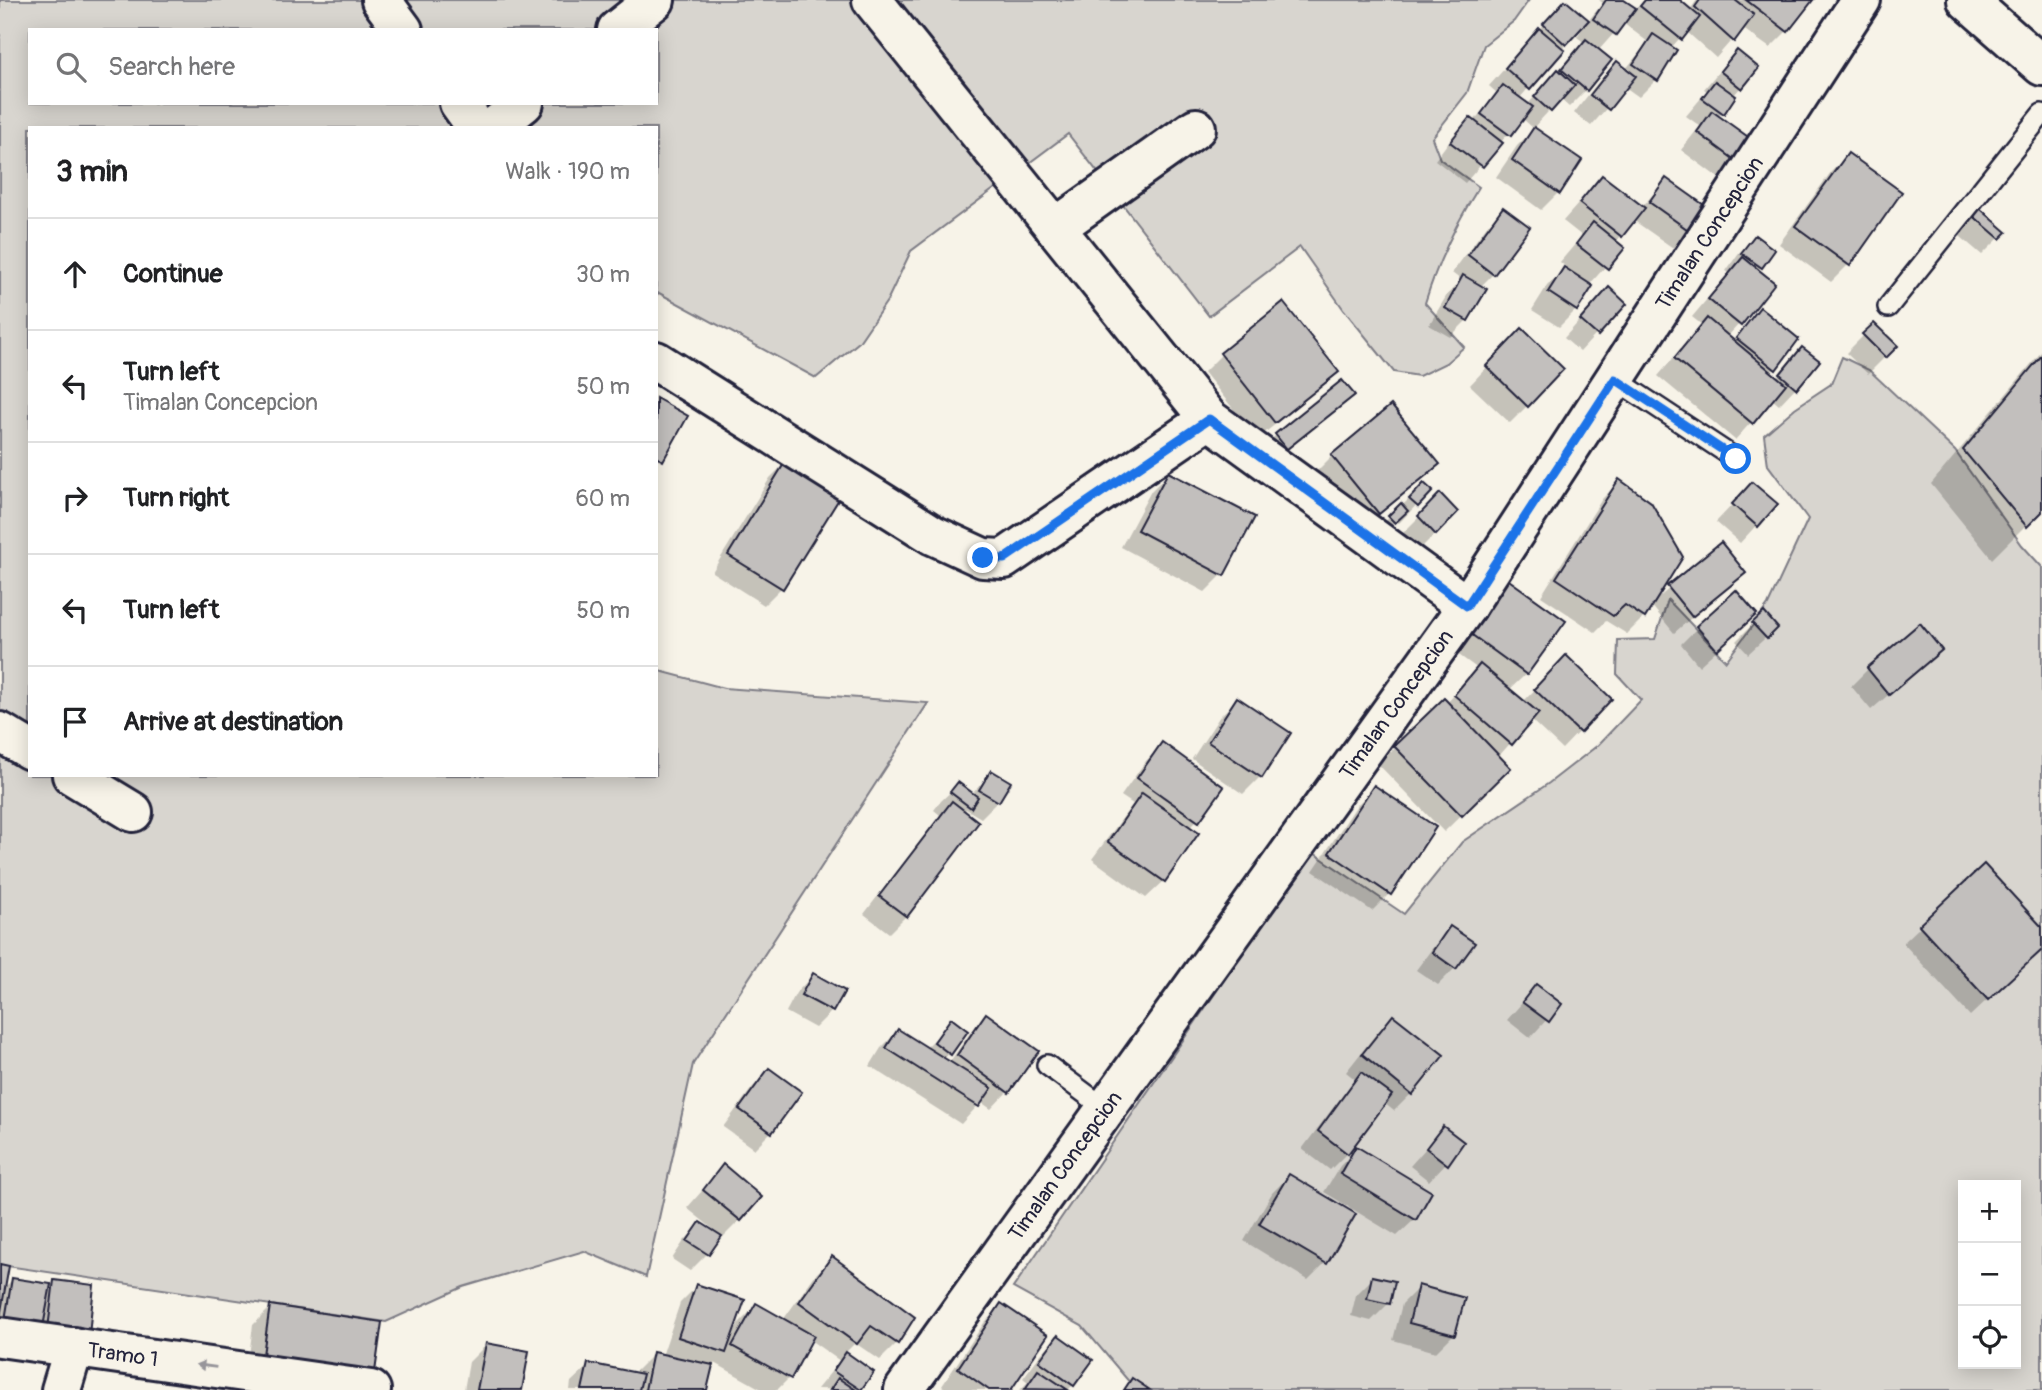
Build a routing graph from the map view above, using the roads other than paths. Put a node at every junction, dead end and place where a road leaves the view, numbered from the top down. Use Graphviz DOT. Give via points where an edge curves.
graph roads {
  1 [pos="381,0"];
  2 [pos="655,0"];
  3 [pos="872,0"];
  4 [pos="1861,0"];
  5 [pos="1967,0"];
  6 [pos="402,28"];
  7 [pos="620,28"];
  8 [pos="2042,66"];
  9 [pos="460,105"];
  10 [pos="522,105"];
  11 [pos="2042,114"];
  12 [pos="475,126"];
  13 [pos="495,126"];
  14 [pos="1196,128"];
  15 [pos="1055,228"];
  16 [pos="1888,307"];
  17 [pos="658,362"];
  18 [pos="1615,379"];
  19 [pos="1209,419"];
  20 [pos="1736,459"];
  21 [pos="1467,606"];
  22 [pos="0,732"];
  23 [pos="28,749"];
  24 [pos="75,777"];
  25 [pos="134,812"];
  26 [pos="1047,1065"];
  27 [pos="1106,1109"];
  28 [pos="0,1337"];
  29 [pos="74,1347"];
  30 [pos="61,1390"];
  31 [pos="371,1390"];
  32 [pos="904,1390"];
  1 -- 6 [label="street"];
  2 -- 7 [label="street"];
  3 -- 15 [label="street"];
  4 -- 18 [label="street, Timalan Concepcion"];
  5 -- 8 [label="street"];
  9 -- 12 [label="street"];
  10 -- 13 [label="street"];
  11 -- 16 [label="lane"];
  14 -- 15 [label="street"];
  15 -- 19 [label="street"];
  17 -- 19 [label="street" via="933,535 983,558 1004,559"];
  18 -- 20 [label="lane"];
  18 -- 21 [label="street, Timalan Concepcion"];
  19 -- 21 [label="street"];
  21 -- 27 [label="street, Timalan Concepcion"];
  22 -- 23 [label="street"];
  24 -- 25 [label="street"];
  26 -- 27 [label="lane"];
  27 -- 32 [label="street, Timalan Concepcion"];
  28 -- 29 [label="street, Tramo 1"];
  29 -- 30 [label="street"];
  31 -- 29 [label="street, Tramo 1, one-way"];
}
